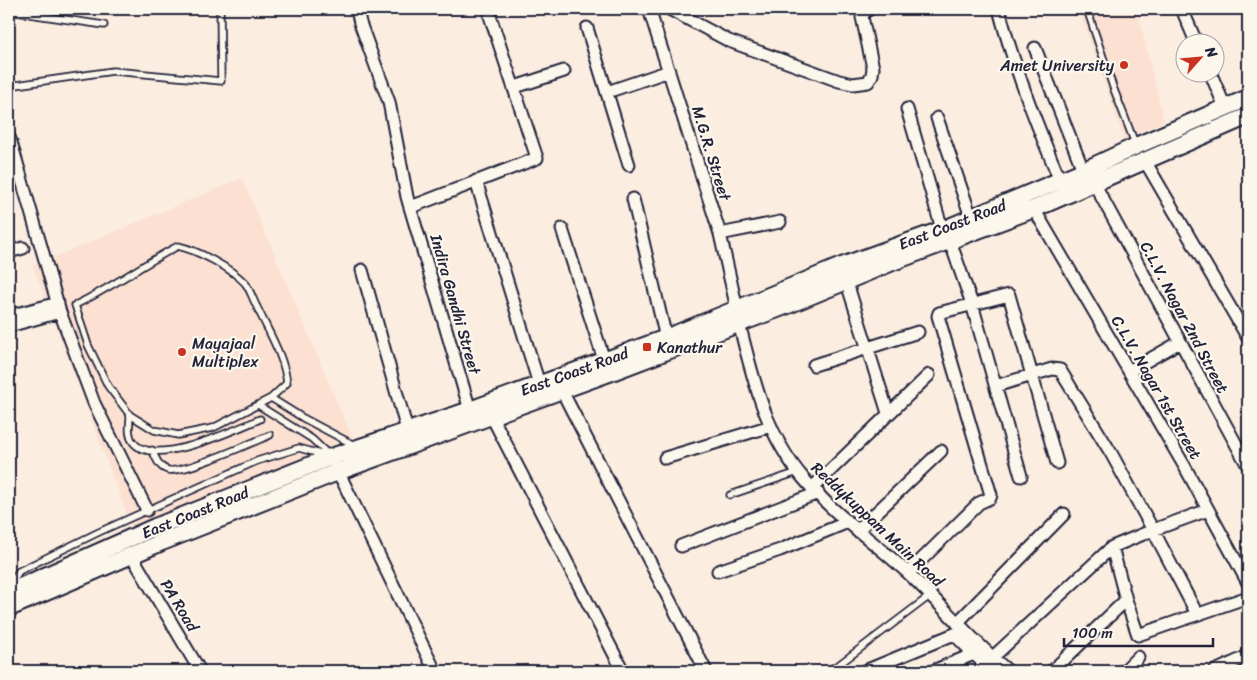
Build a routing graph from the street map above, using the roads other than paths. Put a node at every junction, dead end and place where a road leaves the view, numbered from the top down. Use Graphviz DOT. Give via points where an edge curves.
graph roads {
  1 [pos="220,9"];
  2 [pos="357,9"];
  3 [pos="491,9"];
  4 [pos="649,9"];
  5 [pos="669,9"];
  6 [pos="870,9"];
  7 [pos="999,9"];
  8 [pos="1087,9"];
  9 [pos="1182,9"];
  10 [pos="9,10"];
  11 [pos="104,25"];
  12 [pos="587,28"];
  13 [pos="1192,32"];
  14 [pos="1035,48"];
  15 [pos="564,71"];
  16 [pos="669,71"];
  17 [pos="1215,82"];
  18 [pos="9,86"];
  19 [pos="515,87"];
  20 [pos="607,92"];
  21 [pos="1248,98"];
  22 [pos="1226,107"];
  23 [pos="907,109"];
  24 [pos="1248,116"];
  25 [pos="937,118"];
  26 [pos="9,136"];
  27 [pos="1136,146"];
  28 [pos="1144,161"];
  29 [pos="629,165"];
  30 [pos="1083,170"];
  31 [pos="1060,180"];
  32 [pos="476,181"];
  33 [pos="1094,183"];
  34 [pos="633,199"];
  35 [pos="411,207"];
  36 [pos="1034,209"];
  37 [pos="971,217"];
  38 [pos="780,222"];
  39 [pos="562,229"];
  40 [pos="720,234"];
  41 [pos="946,235"];
  42 [pos="23,248"];
  43 [pos="9,252"];
  44 [pos="362,270"];
  45 [pos="846,280"];
  46 [pos="972,304"];
  47 [pos="64,307"];
  48 [pos="9,316"];
  49 [pos="738,316"];
  50 [pos="9,326"];
  51 [pos="918,332"];
  52 [pos="666,338"];
  53 [pos="1248,338"];
  54 [pos="1180,342"];
  55 [pos="868,348"];
  56 [pos="604,360"];
  57 [pos="814,364"];
  58 [pos="1129,371"];
  59 [pos="929,375"];
  60 [pos="1033,375"];
  61 [pos="538,384"];
  62 [pos="996,386"];
  63 [pos="562,391"];
  64 [pos="271,398"];
  65 [pos="258,405"];
  66 [pos="470,410"];
  67 [pos="888,413"];
  68 [pos="130,415"];
  69 [pos="492,415"];
  70 [pos="260,419"];
  71 [pos="770,426"];
  72 [pos="406,430"];
  73 [pos="270,435"];
  74 [pos="358,448"];
  75 [pos="152,450"];
  76 [pos="941,451"];
  77 [pos="331,457"];
  78 [pos="665,458"];
  79 [pos="1057,463"];
  80 [pos="1248,466"];
  81 [pos="338,472"];
  82 [pos="798,472"];
  83 [pos="1021,476"];
  84 [pos="815,491"];
  85 [pos="730,494"];
  86 [pos="147,510"];
  87 [pos="1208,510"];
  88 [pos="1064,514"];
  89 [pos="848,522"];
  90 [pos="1153,530"];
  91 [pos="857,531"];
  92 [pos="681,546"];
  93 [pos="1112,547"];
  94 [pos="132,556"];
  95 [pos="718,571"];
  96 [pos="908,573"];
  97 [pos="1248,583"];
  98 [pos="9,586"];
  99 [pos="9,592"];
  100 [pos="931,595"];
  101 [pos="1248,597"];
  102 [pos="1126,600"];
  103 [pos="9,608"];
  104 [pos="1196,614"];
  105 [pos="958,629"];
  106 [pos="984,654"];
  107 [pos="1248,656"];
  108 [pos="1138,657"];
  109 [pos="200,671"];
  110 [pos="435,671"];
  111 [pos="623,671"];
  112 [pos="706,671"];
  113 [pos="826,671"];
  114 [pos="865,671"];
  115 [pos="933,671"];
  116 [pos="992,671"];
  117 [pos="1006,671"];
  118 [pos="1052,671"];
  119 [pos="1124,671"];
  120 [pos="1215,671"];
  1 -- 18 [label="lane" via="221,81 113,70"];
  2 -- 35 [label="street, Indira Gandhi Street" via="388,102"];
  3 -- 19 [label="street" via="490,16"];
  4 -- 16 [label="street, M.G.R. Street"];
  5 -- 6 [label="street" via="730,41 853,84 868,82 872,76 862,17"];
  7 -- 31 [label="street" via="1012,60"];
  8 -- 27 [label="lane"];
  9 -- 13 [label="street"];
  10 -- 11 [label="lane"];
  12 -- 20 [label="street"];
  14 -- 30 [label="street"];
  15 -- 19 [label="street"];
  16 -- 20 [label="street"];
  16 -- 40 [label="street, M.G.R. Street"];
  17 -- 22 [label="street"];
  19 -- 32 [label="street" via="537,158"];
  20 -- 29 [label="street"];
  21 -- 22 [label="main road, East Coast Road"];
  22 -- 27 [label="main road, East Coast Road"];
  23 -- 41 [label="street"];
  24 -- 28 [label="main road, East Coast Road"];
  25 -- 37 [label="street"];
  26 -- 47 [label="street"];
  27 -- 30 [label="main road, East Coast Road"];
  28 -- 33 [label="main road, East Coast Road"];
  28 -- 53 [label="street"];
  30 -- 31 [label="main road, East Coast Road"];
  31 -- 37 [label="main road, East Coast Road"];
  32 -- 35 [label="street"];
  32 -- 61 [label="street"];
  33 -- 36 [label="main road, East Coast Road"];
  33 -- 54 [label="street, C.L.V. Nagar 2nd Street"];
  34 -- 52 [label="street"];
  35 -- 66 [label="street, Indira Gandhi Street"];
  36 -- 41 [label="main road, East Coast Road"];
  36 -- 58 [label="street, C.L.V. Nagar 1st Street"];
  37 -- 41 [label="main road, East Coast Road"];
  38 -- 40 [label="street"];
  39 -- 56 [label="street"];
  40 -- 49 [label="street, M.G.R. Street"];
  41 -- 45 [label="main road, East Coast Road"];
  41 -- 46 [label="street"];
  41 -- 49 [label="main road, East Coast Road" via="842,266"];
  42 -- 43 [label="street"];
  44 -- 72 [label="street"];
  45 -- 49 [label="main road, East Coast Road" via="788,305"];
  45 -- 55 [label="street"];
  46 -- 60 [label="street" via="1009,295"];
  46 -- 62 [label="street"];
  46 -- 96 [label="street" via="941,312 938,316 991,495"];
  47 -- 48 [label="street"];
  47 -- 50 [label="street"];
  47 -- 64 [label="lane" via="93,296 178,246 191,248 231,270 246,285 286,372 287,383"];
  47 -- 68 [label="lane" via="108,386"];
  47 -- 86 [label="street" via="94,403"];
  49 -- 52 [label="main road, East Coast Road"];
  49 -- 63 [label="main road, East Coast Road"];
  49 -- 71 [label="street, Reddykuppam Main Road" via="756,389"];
  51 -- 55 [label="street"];
  52 -- 56 [label="main road, East Coast Road"];
  54 -- 58 [label="street"];
  54 -- 80 [label="street, C.L.V. Nagar 2nd Street"];
  55 -- 57 [label="street"];
  55 -- 67 [label="street"];
  56 -- 61 [label="main road, East Coast Road"];
  58 -- 87 [label="street, C.L.V. Nagar 1st Street"];
  59 -- 67 [label="street"];
  60 -- 62 [label="street"];
  60 -- 79 [label="street"];
  60 -- 90 [label="street" via="1057,368 1065,375"];
  61 -- 66 [label="main road, East Coast Road"];
  62 -- 83 [label="street"];
  63 -- 69 [label="main road, East Coast Road"];
  63 -- 112 [label="street"];
  64 -- 65 [label="lane"];
  64 -- 74 [label="lane"];
  65 -- 68 [label="lane" via="212,428 178,435 154,430"];
  65 -- 77 [label="lane" via="312,439"];
  66 -- 72 [label="main road, East Coast Road"];
  67 -- 84 [label="street"];
  68 -- 75 [label="lane" via="129,434 134,443"];
  69 -- 81 [label="main road, East Coast Road"];
  69 -- 111 [label="street"];
  70 -- 75 [label="lane" via="194,446"];
  71 -- 78 [label="street"];
  71 -- 82 [label="street, Reddykuppam Main Road"];
  72 -- 74 [label="main road, East Coast Road"];
  73 -- 75 [label="lane" via="195,465 170,471 162,468"];
  74 -- 77 [label="main road, East Coast Road"];
  76 -- 91 [label="street"];
  77 -- 81 [label="street"];
  77 -- 86 [label="lane" via="299,448 258,461"];
  77 -- 99 [label="main road, East Coast Road" via="148,530"];
  81 -- 94 [label="main road, East Coast Road"];
  81 -- 110 [label="street"];
  82 -- 84 [label="street, Reddykuppam Main Road"];
  82 -- 85 [label="lane"];
  84 -- 89 [label="street, Reddykuppam Main Road"];
  84 -- 92 [label="street" via="785,508"];
  86 -- 98 [label="lane" via="19,571"];
  87 -- 90 [label="street"];
  87 -- 97 [label="street, C.L.V. Nagar 1st Street"];
  88 -- 105 [label="street"];
  89 -- 91 [label="street, Reddykuppam Main Road"];
  89 -- 95 [label="street"];
  90 -- 93 [label="street"];
  90 -- 104 [label="street"];
  91 -- 96 [label="street, Reddykuppam Main Road"];
  93 -- 102 [label="street"];
  93 -- 106 [label="street"];
  94 -- 103 [label="main road, East Coast Road"];
  94 -- 109 [label="street, PA Road"];
  96 -- 100 [label="street, Reddykuppam Main Road"];
  100 -- 105 [label="street, Reddykuppam Main Road"];
  100 -- 113 [label="lane"];
  101 -- 104 [label="street"];
  102 -- 104 [label="street" via="1138,635"];
  102 -- 118 [label="street"];
  105 -- 106 [label="street, Reddykuppam Main Road"];
  105 -- 114 [label="street"];
  106 -- 115 [label="street"];
  106 -- 116 [label="street"];
  106 -- 117 [label="street, Reddykuppam Main Road"];
  107 -- 120 [label="street"];
  108 -- 119 [label="street"];
}
